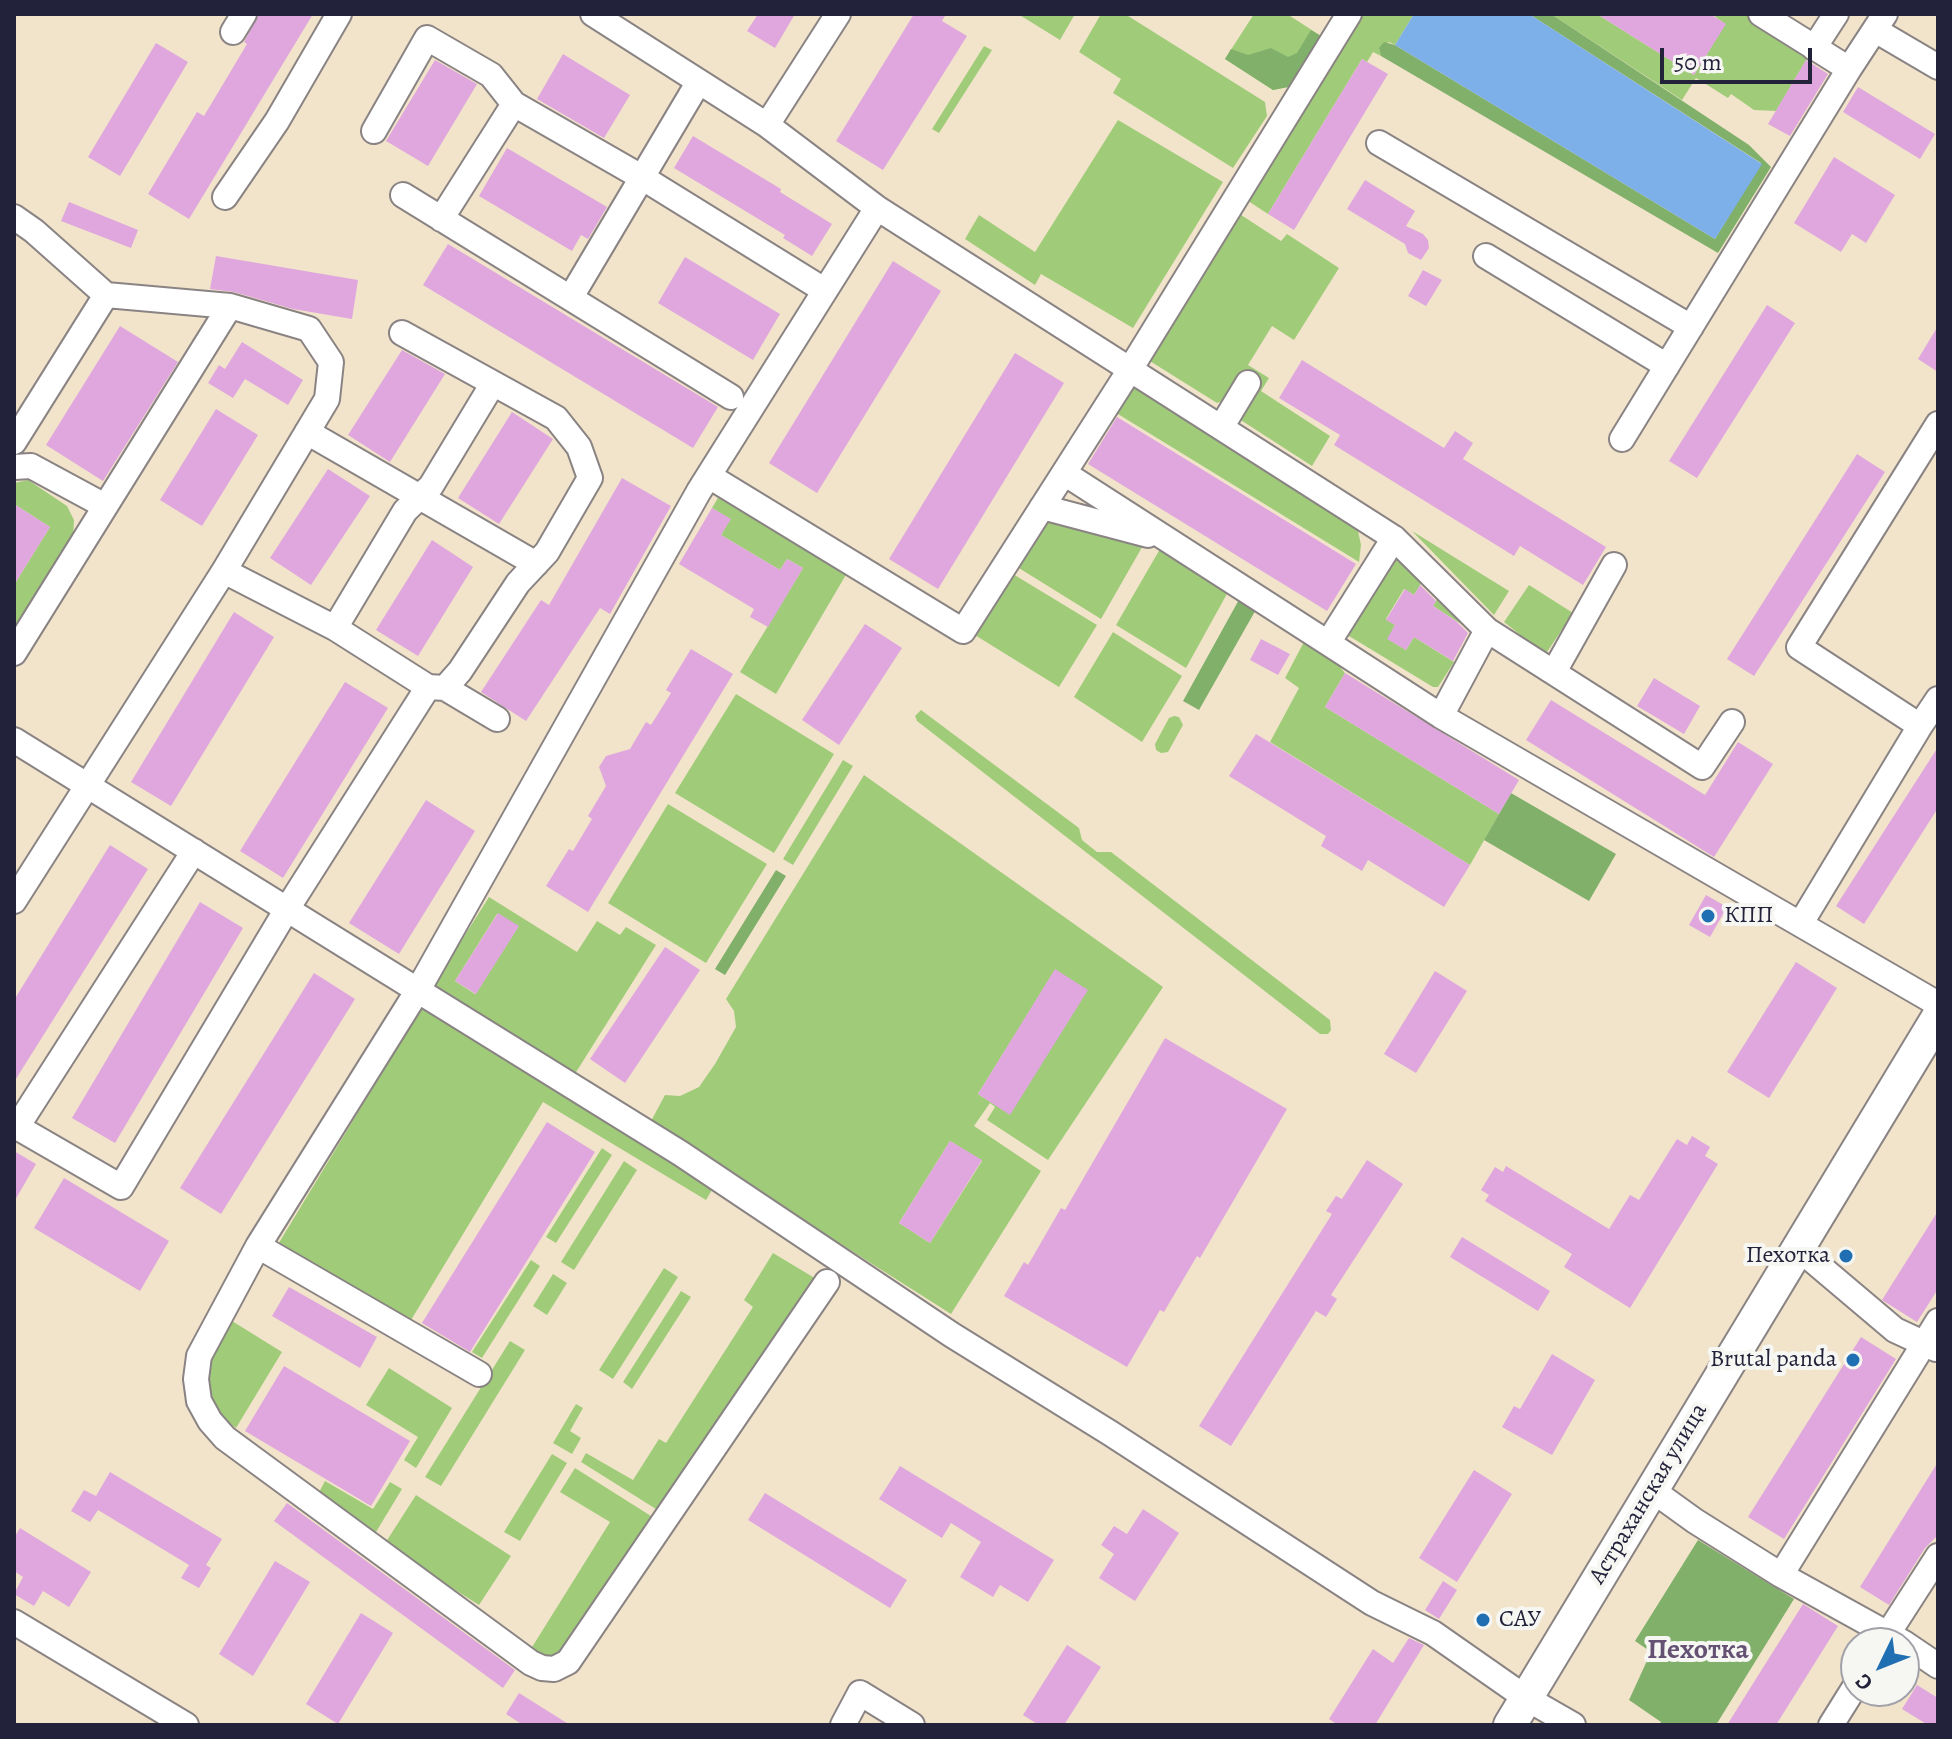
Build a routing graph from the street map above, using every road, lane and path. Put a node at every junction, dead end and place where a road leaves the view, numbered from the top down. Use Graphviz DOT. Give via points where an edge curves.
graph roads {
  1 [pos="339,14"];
  2 [pos="593,14"];
  3 [pos="838,14"];
  4 [pos="1349,14"];
  5 [pos="1761,14"];
  6 [pos="1836,14"];
  7 [pos="1880,22"];
  8 [pos="1814,48"];
  9 [pos="1938,67"];
  10 [pos="1849,69"];
  11 [pos="698,83"];
  12 [pos="514,104"];
  13 [pos="767,125"];
  14 [pos="374,131"];
  15 [pos="1379,143"];
  16 [pos="643,178"];
  17 [pos="403,195"];
  18 [pos="225,197"];
  19 [pos="877,208"];
  20 [pos="14,217"];
  21 [pos="441,219"];
  22 [pos="1486,256"];
  23 [pos="824,290"];
  24 [pos="106,295"];
  25 [pos="571,297"];
  26 [pos="230,306"];
  27 [pos="1691,327"];
  28 [pos="402,333"];
  29 [pos="1667,366"];
  30 [pos="1131,368"];
  31 [pos="1248,383"];
  32 [pos="492,385"];
  33 [pos="731,397"];
  34 [pos="1938,424"];
  35 [pos="1222,426"];
  36 [pos="307,432"];
  37 [pos="1622,439"];
  38 [pos="14,442"];
  39 [pos="14,467"];
  40 [pos="1064,473"];
  41 [pos="709,476"];
  42 [pos="420,497"];
  43 [pos="105,506"];
  44 [pos="1042,507"];
  45 [pos="1394,538"];
  46 [pos="1170,541"];
  47 [pos="536,564"];
  48 [pos="1614,565"];
  49 [pos="224,571"];
  50 [pos="335,628"];
  51 [pos="1487,630"];
  52 [pos="1328,643"];
  53 [pos="14,653"];
  54 [pos="1554,672"];
  55 [pos="437,688"];
  56 [pos="1938,699"];
  57 [pos="1441,716"];
  58 [pos="497,719"];
  59 [pos="1732,722"];
  60 [pos="1920,726"];
  61 [pos="14,740"];
  62 [pos="88,786"];
  63 [pos="194,851"];
  64 [pos="14,901"];
  65 [pos="287,909"];
  66 [pos="1801,923"];
  67 [pos="418,990"];
  68 [pos="1938,1004"];
  69 [pos="1938,1017"];
  70 [pos="15,1126"];
  71 [pos="258,1246"];
  72 [pos="1798,1248"];
  73 [pos="827,1282"];
  74 [pos="1938,1321"];
  75 [pos="1931,1347"];
  76 [pos="479,1374"];
  77 [pos="1652,1490"];
  78 [pos="1938,1556"];
  79 [pos="1781,1575"];
  80 [pos="14,1622"];
  81 [pos="1871,1627"];
  82 [pos="1902,1627"];
  83 [pos="1842,1707"];
  84 [pos="1518,1712"];
  85 [pos="186,1725"];
  86 [pos="843,1725"];
  87 [pos="912,1725"];
  88 [pos="1573,1725"];
  89 [pos="1831,1725"];
  1 -- 18 [label="street"];
  2 -- 11 [label="street"];
  3 -- 13 [label="street"];
  4 -- 30 [label="street"];
  5 -- 8 [label="street"];
  6 -- 8 [label="street"];
  7 -- 9 [label="street"];
  7 -- 10 [label="street"];
  8 -- 10 [label="street"];
  10 -- 27 [label="street"];
  11 -- 13 [label="street"];
  11 -- 16 [label="street"];
  12 -- 14 [label="street" via="491,75 427,38"];
  12 -- 16 [label="street"];
  12 -- 21 [label="street"];
  13 -- 19 [label="street"];
  15 -- 27 [label="street"];
  16 -- 23 [label="street"];
  16 -- 25 [label="street"];
  17 -- 21 [label="street"];
  19 -- 23 [label="street"];
  19 -- 30 [label="street"];
  20 -- 24 [label="street"];
  21 -- 25 [label="street"];
  22 -- 29 [label="street"];
  23 -- 41 [label="street"];
  24 -- 26 [label="street"];
  24 -- 38 [label="street"];
  25 -- 33 [label="street"];
  26 -- 36 [label="street" via="309,329 331,362 327,399"];
  26 -- 43 [label="street"];
  27 -- 29 [label="street"];
  28 -- 32 [label="street"];
  29 -- 37 [label="street"];
  30 -- 35 [label="street"];
  30 -- 40 [label="street"];
  31 -- 35 [label="street"];
  32 -- 42 [label="street"];
  32 -- 47 [label="street" via="556,418 579,447 590,478"];
  34 -- 60 [label="street" via="1799,647"];
  35 -- 45 [label="street"];
  36 -- 42 [label="street"];
  36 -- 49 [label="street"];
  39 -- 43 [label="street" via="31,466"];
  40 -- 44 [label="street"];
  40 -- 46 [label="street"];
  41 -- 44 [label="street" via="963,631"];
  41 -- 67 [label="street"];
  42 -- 47 [label="street"];
  42 -- 50 [label="street" via="405,511"];
  43 -- 53 [label="street"];
  44 -- 46 [label="street"];
  45 -- 51 [label="street"];
  45 -- 52 [label="street"];
  46 -- 52 [label="street"];
  47 -- 55 [label="street" via="460,671"];
  48 -- 54 [label="street"];
  49 -- 50 [label="street"];
  49 -- 62 [label="street"];
  50 -- 55 [label="street"];
  51 -- 54 [label="street"];
  51 -- 57 [label="street"];
  52 -- 57 [label="street"];
  54 -- 59 [label="street" via="1702,767"];
  55 -- 58 [label="street"];
  55 -- 65 [label="street"];
  56 -- 60 [label="street"];
  57 -- 66 [label="street"];
  60 -- 66 [label="street"];
  61 -- 62 [label="street"];
  62 -- 63 [label="street"];
  62 -- 64 [label="street"];
  63 -- 65 [label="street"];
  63 -- 70 [label="street"];
  65 -- 67 [label="street"];
  65 -- 70 [label="street" via="121,1187"];
  66 -- 68 [label="street"];
  67 -- 71 [label="street"];
  67 -- 84 [label="street" via="680,1153 952,1335 1359,1595 1433,1633"];
  69 -- 72 [label="main road, Астраханская улица"];
  71 -- 73 [label="street" via="199,1356 199,1401 210,1421 225,1438 531,1663 554,1669 568,1662"];
  71 -- 76 [label="street"];
  72 -- 75 [label="street" via="1895,1330"];
  72 -- 77 [label="main road, Астраханская улица"];
  74 -- 75 [label="street"];
  75 -- 79 [label="street"];
  77 -- 79 [label="street"];
  77 -- 84 [label="main road, Астраханская улица"];
  78 -- 82 [label="street"];
  79 -- 81 [label="street"];
  80 -- 85 [label="street"];
  83 -- 89 [label="street"];
  84 -- 88 [label="street"];
  86 -- 87 [label="street" via="860,1693"];
}
